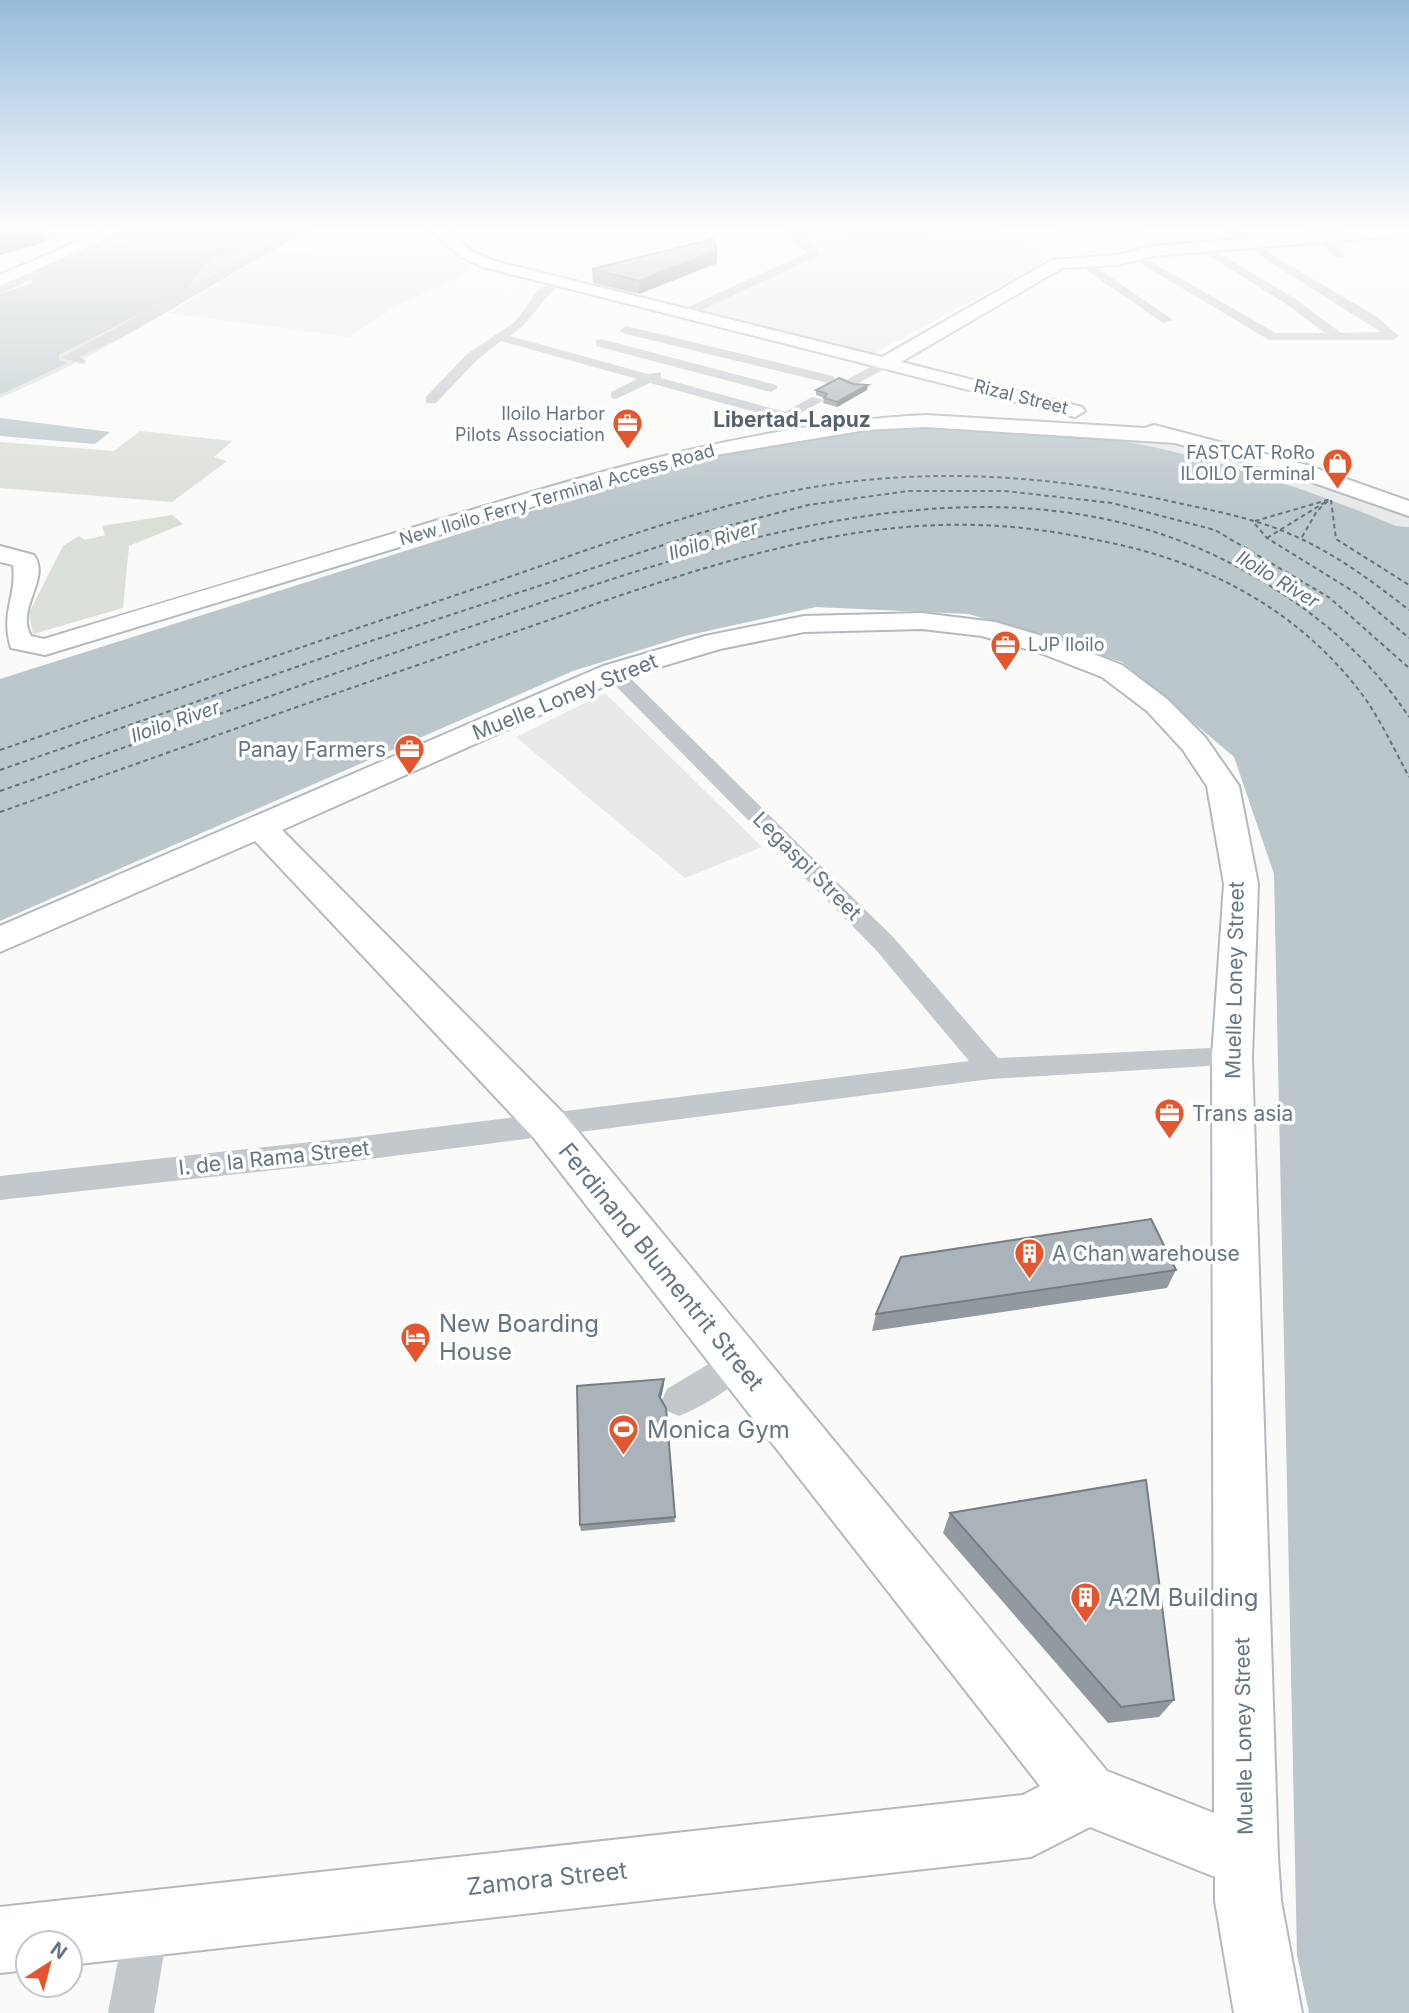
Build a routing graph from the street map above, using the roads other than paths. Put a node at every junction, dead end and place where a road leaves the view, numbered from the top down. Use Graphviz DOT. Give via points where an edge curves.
graph roads {
  1 [pos="135,321"];
  2 [pos="522,321"];
  3 [pos="716,321"];
  4 [pos="958,321"];
  5 [pos="1248,321"];
  6 [pos="1317,321"];
  7 [pos="1374,321"];
  8 [pos="626,330"];
  9 [pos="752,330"];
  10 [pos="500,337"];
  11 [pos="1339,337"];
  12 [pos="601,343"];
  13 [pos="711,349"];
  14 [pos="79,361"];
  15 [pos="682,363"];
  16 [pos="885,363"];
  17 [pos="649,378"];
  18 [pos="828,379"];
  19 [pos="848,383"];
  20 [pos="771,388"];
  21 [pos="616,395"];
  22 [pos="431,400"];
  23 [pos="817,400"];
  24 [pos="1179,437"];
  25 [pos="1409,509"];
  26 [pos="0,554"];
  27 [pos="613,672"];
  28 [pos="259,826"];
  29 [pos="0,940"];
  30 [pos="1232,1056"];
  31 [pos="991,1069"];
  32 [pos="548,1125"];
  33 [pos="0,1188"];
  34 [pos="737,1362"];
  35 [pos="679,1400"];
  36 [pos="1086,1794"];
  37 [pos="1246,1858"];
  38 [pos="147,1923"];
  39 [pos="0,1940"];
  40 [pos="131,2013"];
  41 [pos="1268,2013"];
  1 -- 14 [label="street" via="68,358"];
  2 -- 10 [label="street"];
  3 -- 9 [label="main road, Rizal Street"];
  4 -- 16 [label="main road"];
  5 -- 11 [label="street" via="1278,339"];
  6 -- 11 [label="street"];
  7 -- 11 [label="street" via="1393,336"];
  8 -- 13 [label="street"];
  9 -- 13 [label="street"];
  9 -- 16 [label="main road, Rizal Street"];
  10 -- 17 [label="street"];
  10 -- 22 [label="street" via="472,357"];
  12 -- 15 [label="street"];
  13 -- 15 [label="street"];
  13 -- 18 [label="street"];
  15 -- 17 [label="street"];
  15 -- 20 [label="street"];
  16 -- 19 [label="street"];
  16 -- 24 [label="main road, Rizal Street"];
  17 -- 21 [label="street"];
  17 -- 23 [label="street" via="787,417"];
  24 -- 25 [label="main road, Rizal Street" via="1299,470"];
  24 -- 26 [label="main road, New Iloilo Ferry Terminal Access Road" via="926,421 866,424 763,439 579,485 92,635 32,648 9,640 3,632 27,566 25,560"];
  27 -- 28 [label="main road, Muelle Loney Street"];
  27 -- 30 [label="main road, Muelle Loney Street" via="715,642 804,624 922,621 985,628 1112,671 1157,705 1194,744 1223,786 1241,884"];
  27 -- 31 [label="street, Legaspi Street" via="885,944"];
  28 -- 29 [label="main road, Muelle Loney Street"];
  28 -- 32 [label="main road, Ferdinand Blumentrit Street"];
  30 -- 31 [label="street"];
  30 -- 37 [label="main road, Muelle Loney Street"];
  31 -- 32 [label="street"];
  32 -- 33 [label="street, I. de la Rama Street"];
  32 -- 34 [label="main road, Ferdinand Blumentrit Street"];
  34 -- 35 [label="street"];
  34 -- 36 [label="main road, Ferdinand Blumentrit Street"];
  36 -- 37 [label="main road, Ferdinand Blumentrit Street"];
  36 -- 38 [label="main road, Zamora Street" via="1031,1826"];
  37 -- 41 [label="main road, Muelle Loney Street" via="1248,1901"];
  38 -- 39 [label="main road, Zamora Street"];
  38 -- 40 [label="street"];
}
